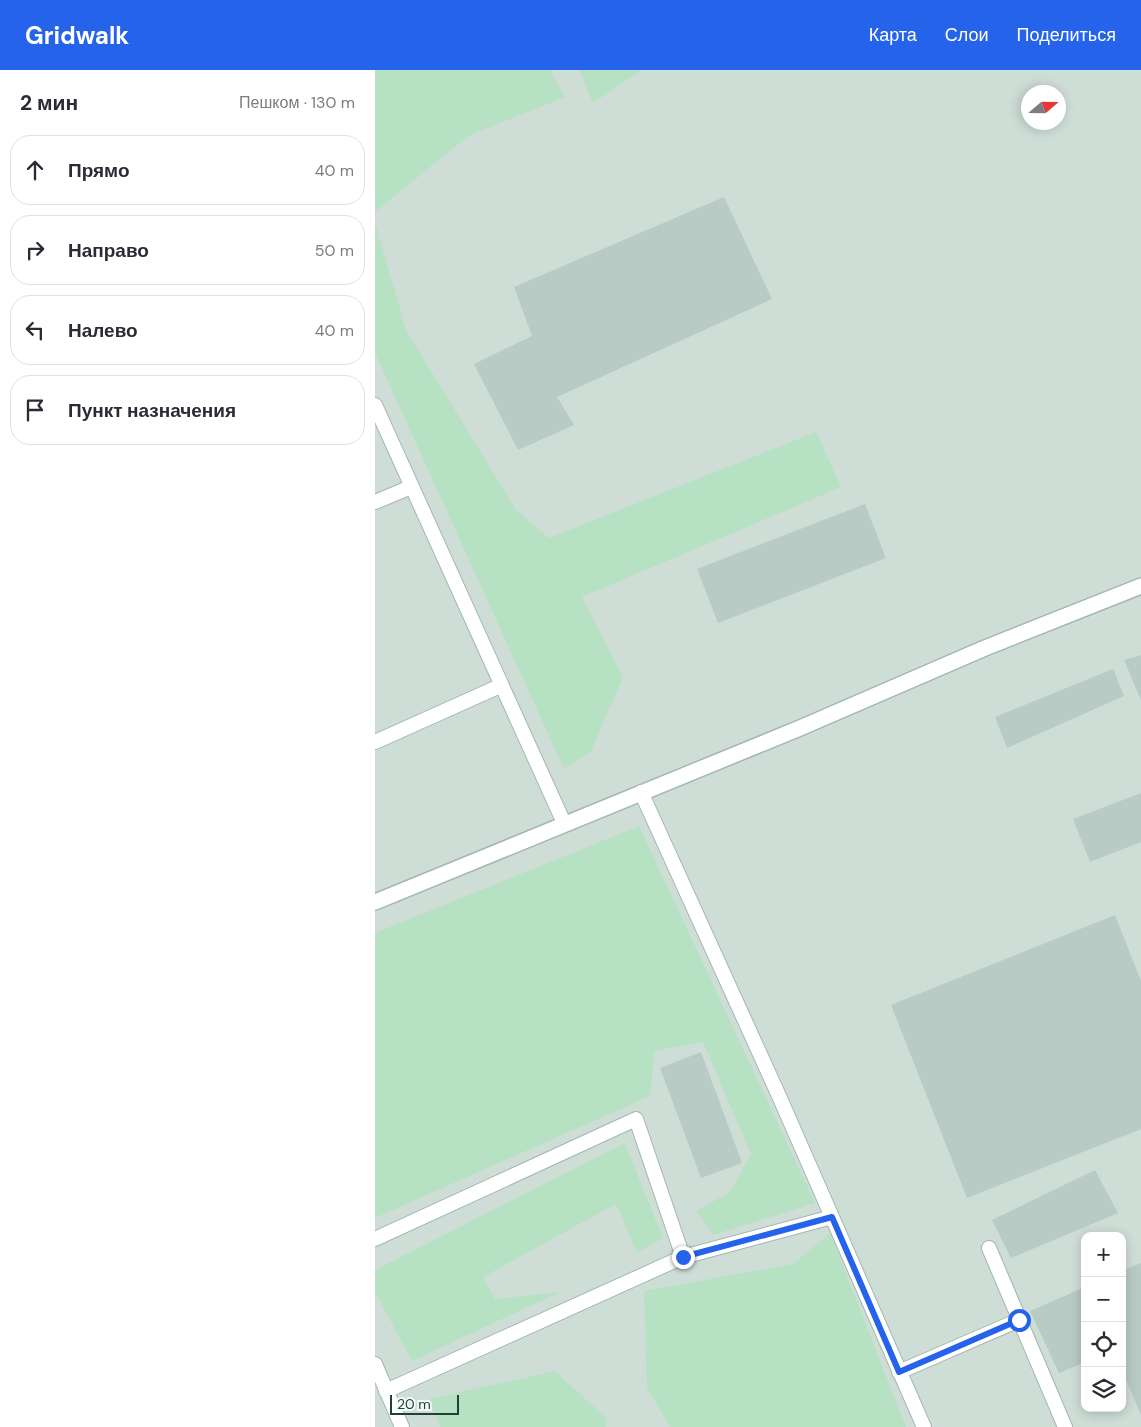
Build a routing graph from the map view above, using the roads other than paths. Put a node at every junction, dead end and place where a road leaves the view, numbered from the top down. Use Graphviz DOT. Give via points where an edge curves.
graph roads {
  1 [pos="375,405"];
  2 [pos="411,486"];
  3 [pos="375,502"];
  4 [pos="1141,586"];
  5 [pos="500,686"];
  6 [pos="375,742"];
  7 [pos="641,792"];
  8 [pos="563,823"];
  9 [pos="375,902"];
  10 [pos="832,1217"];
  11 [pos="375,1239"];
  12 [pos="989,1248"];
  13 [pos="683,1257"];
  14 [pos="1019,1320"];
  15 [pos="375,1364"];
  16 [pos="899,1372"];
  17 [pos="386,1391"];
  18 [pos="402,1427"];
  19 [pos="923,1427"];
  20 [pos="1065,1427"];
  1 -- 2 [label="lane"];
  2 -- 3 [label="lane"];
  2 -- 5 [label="lane"];
  4 -- 7 [label="street"];
  5 -- 6 [label="lane"];
  5 -- 8 [label="lane"];
  7 -- 8 [label="street"];
  7 -- 10 [label="lane"];
  8 -- 9 [label="street"];
  10 -- 13 [label="lane"];
  10 -- 16 [label="lane"];
  11 -- 13 [label="lane" via="636,1119"];
  12 -- 14 [label="lane"];
  13 -- 17 [label="lane"];
  14 -- 16 [label="lane"];
  14 -- 20 [label="lane"];
  15 -- 17 [label="lane"];
  16 -- 19 [label="lane"];
  17 -- 18 [label="lane"];
}
